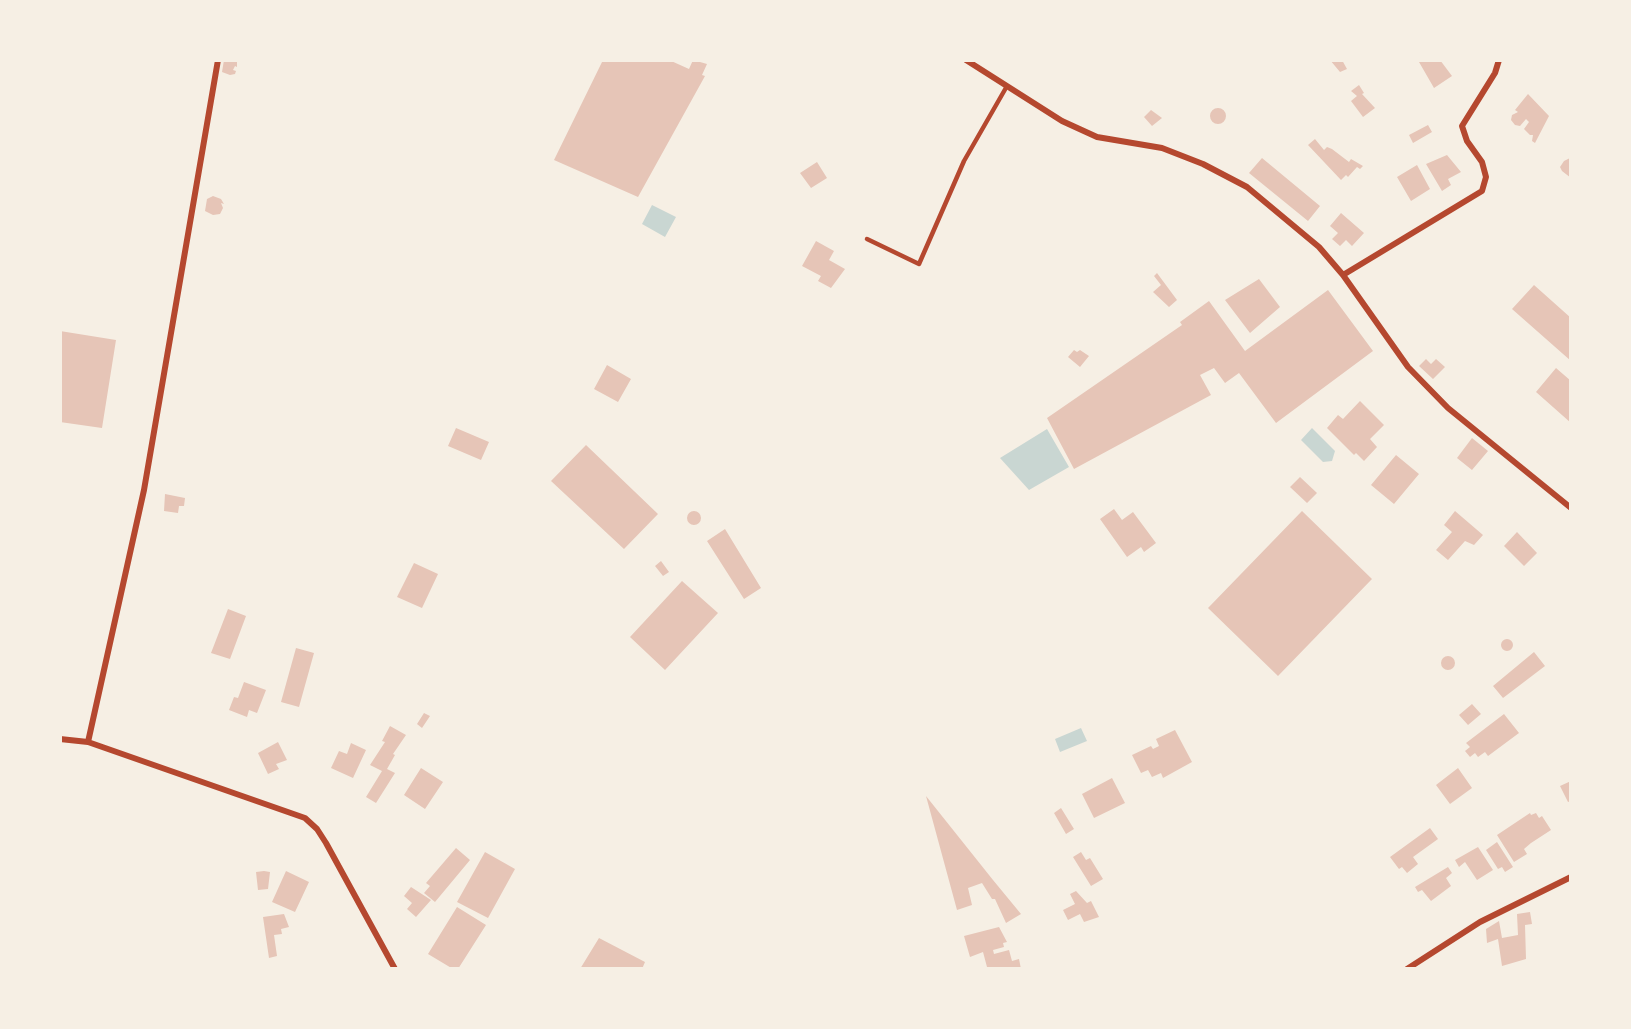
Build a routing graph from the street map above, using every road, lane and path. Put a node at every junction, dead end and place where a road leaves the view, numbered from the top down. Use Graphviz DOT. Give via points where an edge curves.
graph roads {
  1 [pos="218,60"];
  2 [pos="966,60"];
  3 [pos="1499,60"];
  4 [pos="1008,87"];
  5 [pos="867,239"];
  6 [pos="1343,275"];
  7 [pos="1571,508"];
  8 [pos="60,739"];
  9 [pos="88,742"];
  10 [pos="1571,877"];
  11 [pos="395,969"];
  12 [pos="1407,969"];
  1 -- 9 [label="street" via="144,490"];
  2 -- 4 [label="street"];
  3 -- 6 [label="street" via="1462,126 1482,162 1486,177 1482,191"];
  4 -- 5 [label="lane" via="964,161 919,264"];
  4 -- 6 [label="street" via="1062,122 1097,137 1162,148 1247,186 1301,229"];
  6 -- 7 [label="street" via="1408,367 1448,408"];
  8 -- 9 [label="street"];
  9 -- 11 [label="street" via="312,823"];
  10 -- 12 [label="street" via="1480,922"];
}
